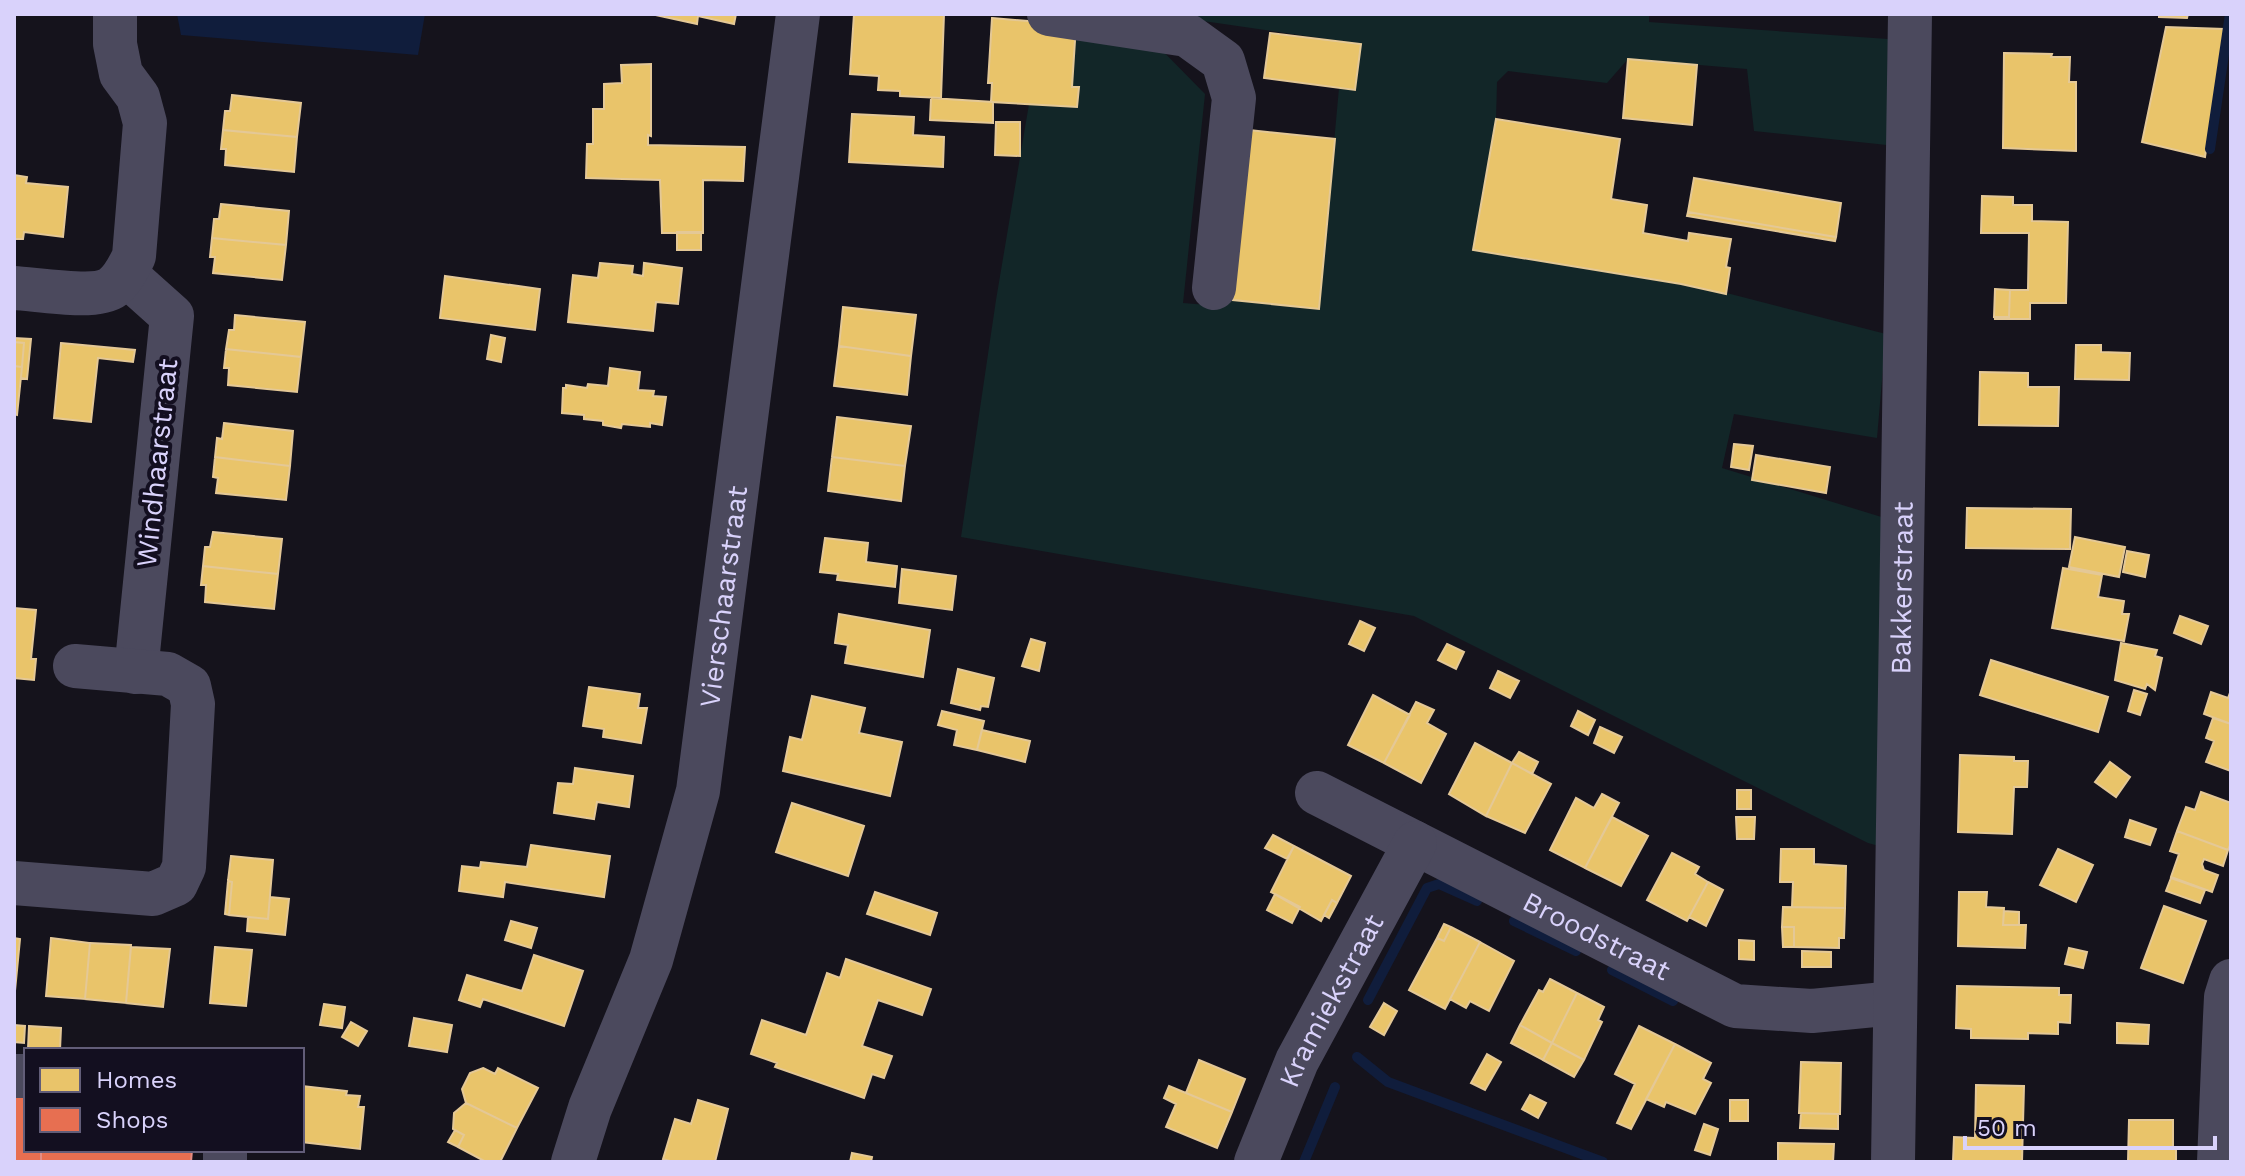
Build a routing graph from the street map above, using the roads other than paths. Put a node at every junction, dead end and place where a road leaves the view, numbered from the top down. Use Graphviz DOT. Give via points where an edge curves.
graph roads {
  1 [pos="115,14"];
  2 [pos="798,14"];
  3 [pos="1049,14"];
  4 [pos="1910,14"];
  5 [pos="125,274"];
  6 [pos="14,288"];
  7 [pos="1214,288"];
  8 [pos="75,666"];
  9 [pos="136,672"];
  10 [pos="1317,793"];
  11 [pos="1415,843"];
  12 [pos="14,883"];
  13 [pos="2231,981"];
  14 [pos="1895,1003"];
  15 [pos="573,1162"];
  16 [pos="1256,1162"];
  17 [pos="1893,1162"];
  18 [pos="2219,1162"];
  1 -- 5 [label="street" via="121,74 138,97 145,123 134,256"];
  2 -- 15 [label="street, Vierschaarstraat" via="698,791 651,960"];
  3 -- 7 [label="street" via="1187,35 1223,61 1234,98"];
  4 -- 14 [label="street, Bakkerstraat"];
  5 -- 6 [label="street" via="111,289 84,293"];
  5 -- 9 [label="street, Windhaarstraat" via="172,316"];
  8 -- 9 [label="street"];
  9 -- 12 [label="street" via="168,674 189,686 193,704 184,867 176,884 153,894"];
  10 -- 11 [label="street, Broodstraat"];
  11 -- 14 [label="street, Broodstraat" via="1735,1006 1812,1011"];
  11 -- 16 [label="street, Kramiekstraat" via="1297,1061"];
  13 -- 18 [label="street"];
  14 -- 17 [label="street, Bakkerstraat"];
}
